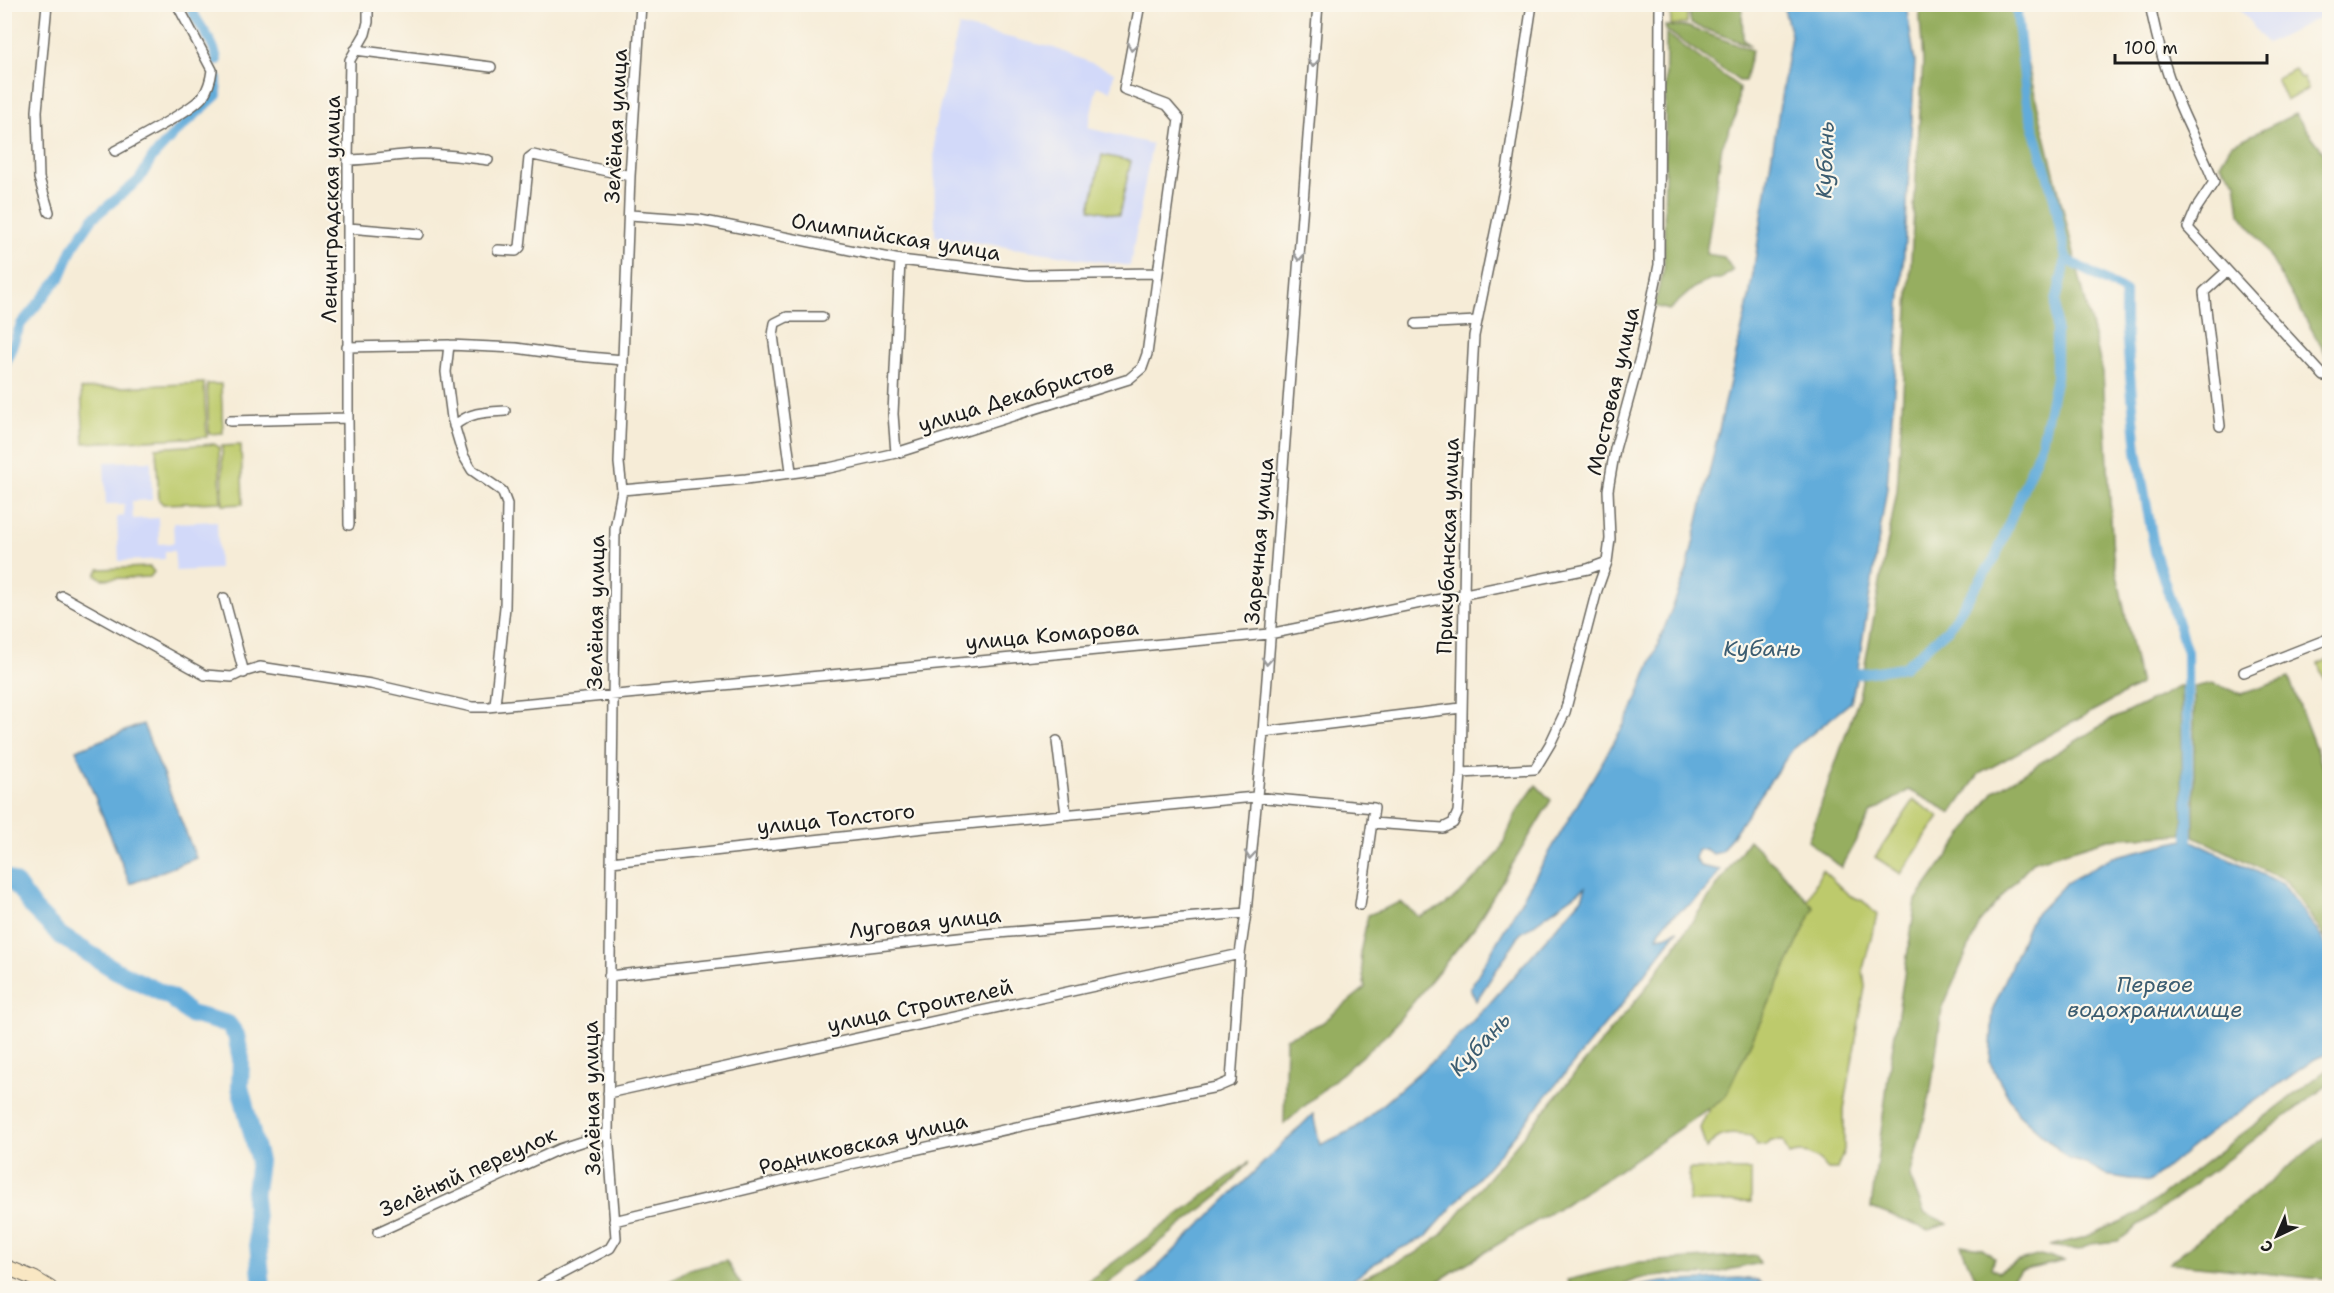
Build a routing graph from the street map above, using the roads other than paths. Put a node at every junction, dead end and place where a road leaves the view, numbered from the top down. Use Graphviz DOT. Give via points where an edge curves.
graph roads {
  1 [pos="47,4"];
  2 [pos="177,4"];
  3 [pos="368,4"];
  4 [pos="641,4"];
  5 [pos="1140,4"];
  6 [pos="1318,4"];
  7 [pos="1532,4"];
  8 [pos="1660,4"];
  9 [pos="2150,4"];
  10 [pos="355,50"];
  11 [pos="491,67"];
  12 [pos="115,151"];
  13 [pos="348,160"];
  14 [pos="488,160"];
  15 [pos="630,176"];
  16 [pos="50,212"];
  17 [pos="630,214"];
  18 [pos="348,228"];
  19 [pos="419,234"];
  20 [pos="498,250"];
  21 [pos="900,260"];
  22 [pos="2227,271"];
  23 [pos="1158,273"];
  24 [pos="822,316"];
  25 [pos="1477,321"];
  26 [pos="1416,324"];
  27 [pos="449,345"];
  28 [pos="347,347"];
  29 [pos="623,360"];
  30 [pos="2324,376"];
  31 [pos="505,411"];
  32 [pos="348,418"];
  33 [pos="230,421"];
  34 [pos="454,426"];
  35 [pos="2220,426"];
  36 [pos="896,453"];
  37 [pos="791,471"];
  38 [pos="622,490"];
  39 [pos="349,525"];
  40 [pos="1607,562"];
  41 [pos="1464,595"];
  42 [pos="62,596"];
  43 [pos="224,598"];
  44 [pos="1269,634"];
  45 [pos="2330,638"];
  46 [pos="2244,672"];
  47 [pos="244,673"];
  48 [pos="612,695"];
  49 [pos="495,705"];
  50 [pos="1461,708"];
  51 [pos="1263,732"];
  52 [pos="1057,741"];
  53 [pos="1461,773"];
  54 [pos="1255,797"];
  55 [pos="1066,814"];
  56 [pos="1372,823"];
  57 [pos="611,862"];
  58 [pos="1360,905"];
  59 [pos="1245,913"];
  60 [pos="1240,954"];
  61 [pos="609,976"];
  62 [pos="1231,1081"];
  63 [pos="608,1093"];
  64 [pos="608,1133"];
  65 [pos="614,1221"];
  66 [pos="378,1233"];
  67 [pos="4,1266"];
  68 [pos="50,1288"];
  69 [pos="537,1288"];
  1 -- 16 [label="street" via="38,111 39,178"];
  2 -- 12 [label="street" via="212,70 210,80 203,96 190,107"];
  3 -- 10 [label="street, Ленинградская улица" via="365,34"];
  4 -- 15 [label="street, Зелёная улица"];
  5 -- 23 [label="street, улица Декабристов, one-way" via="1124,89 1167,105 1179,119"];
  6 -- 44 [label="street, Заречная улица, one-way"];
  7 -- 25 [label="street, Прикубанская улица" via="1504,184"];
  8 -- 40 [label="street, Мостовая улица" via="1659,265 1608,490"];
  9 -- 22 [label="street" via="2160,51 2214,182 2188,228"];
  10 -- 11 [label="street"];
  10 -- 13 [label="street, Ленинградская улица" via="350,60"];
  13 -- 14 [label="street" via="419,154"];
  13 -- 18 [label="street, Ленинградская улица"];
  15 -- 17 [label="street, Зелёная улица"];
  15 -- 20 [label="street" via="533,155 529,158 520,247 516,251"];
  17 -- 21 [label="street, Олимпийская улица" via="700,220"];
  17 -- 29 [label="street, Зелёная улица"];
  18 -- 19 [label="street"];
  18 -- 28 [label="street, Ленинградская улица"];
  21 -- 23 [label="street, Олимпийская улица" via="1028,275"];
  21 -- 36 [label="street" via="893,414"];
  22 -- 30 [label="street"];
  22 -- 35 [label="street" via="2204,292"];
  23 -- 36 [label="street, улица Декабристов" via="1148,354 1142,368 1129,379"];
  24 -- 37 [label="street" via="787,317 775,323 773,335"];
  25 -- 26 [label="street"];
  25 -- 41 [label="street, Прикубанская улица" via="1466,481"];
  27 -- 28 [label="street"];
  27 -- 29 [label="street"];
  27 -- 34 [label="street" via="446,372"];
  28 -- 32 [label="street, Ленинградская улица"];
  29 -- 38 [label="street, Зелёная улица" via="619,463"];
  31 -- 34 [label="street" via="473,413"];
  32 -- 33 [label="street"];
  32 -- 39 [label="street, Ленинградская улица"];
  34 -- 49 [label="street" via="472,470 502,491 507,504 505,607"];
  36 -- 37 [label="street, улица Декабристов" via="829,468"];
  37 -- 38 [label="street, улица Декабристов"];
  38 -- 48 [label="street, Зелёная улица" via="615,529"];
  40 -- 41 [label="street, улица Комарова"];
  40 -- 53 [label="street, Мостовая улица" via="1565,712 1535,769"];
  41 -- 44 [label="street, улица Комарова"];
  41 -- 50 [label="street, Прикубанская улица"];
  42 -- 47 [label="street, улица Комарова" via="205,675 232,677"];
  43 -- 47 [label="street"];
  44 -- 48 [label="street, улица Комарова"];
  44 -- 51 [label="street, Заречная улица, one-way"];
  45 -- 46 [label="street"];
  47 -- 49 [label="street, улица Комарова" via="260,667 371,684 472,707"];
  48 -- 49 [label="street, улица Комарова"];
  48 -- 57 [label="street, Зелёная улица"];
  50 -- 51 [label="street"];
  50 -- 53 [label="street, Прикубанская улица"];
  51 -- 54 [label="street, Заречная улица"];
  52 -- 55 [label="street"];
  53 -- 56 [label="street, Прикубанская улица" via="1458,812 1453,823 1443,828"];
  54 -- 55 [label="street, улица Толстого"];
  54 -- 56 [label="street, улица Толстого" via="1374,807"];
  54 -- 59 [label="street, Заречная улица, one-way"];
  55 -- 57 [label="street, улица Толстого"];
  56 -- 58 [label="street"];
  57 -- 61 [label="street, Зелёная улица"];
  59 -- 60 [label="street, Заречная улица"];
  59 -- 61 [label="street, Луговая улица" via="986,934"];
  60 -- 62 [label="street, Заречная улица"];
  60 -- 63 [label="street, улица Строителей"];
  61 -- 63 [label="street, Зелёная улица"];
  62 -- 65 [label="street, Родниковская улица" via="847,1165"];
  63 -- 64 [label="street, Зелёная улица"];
  64 -- 65 [label="street, Зелёная улица"];
  64 -- 66 [label="street, Зелёный переулок" via="559,1149"];
  65 -- 69 [label="street" via="616,1238 610,1248"];
  67 -- 68 [label="main road"];
}
